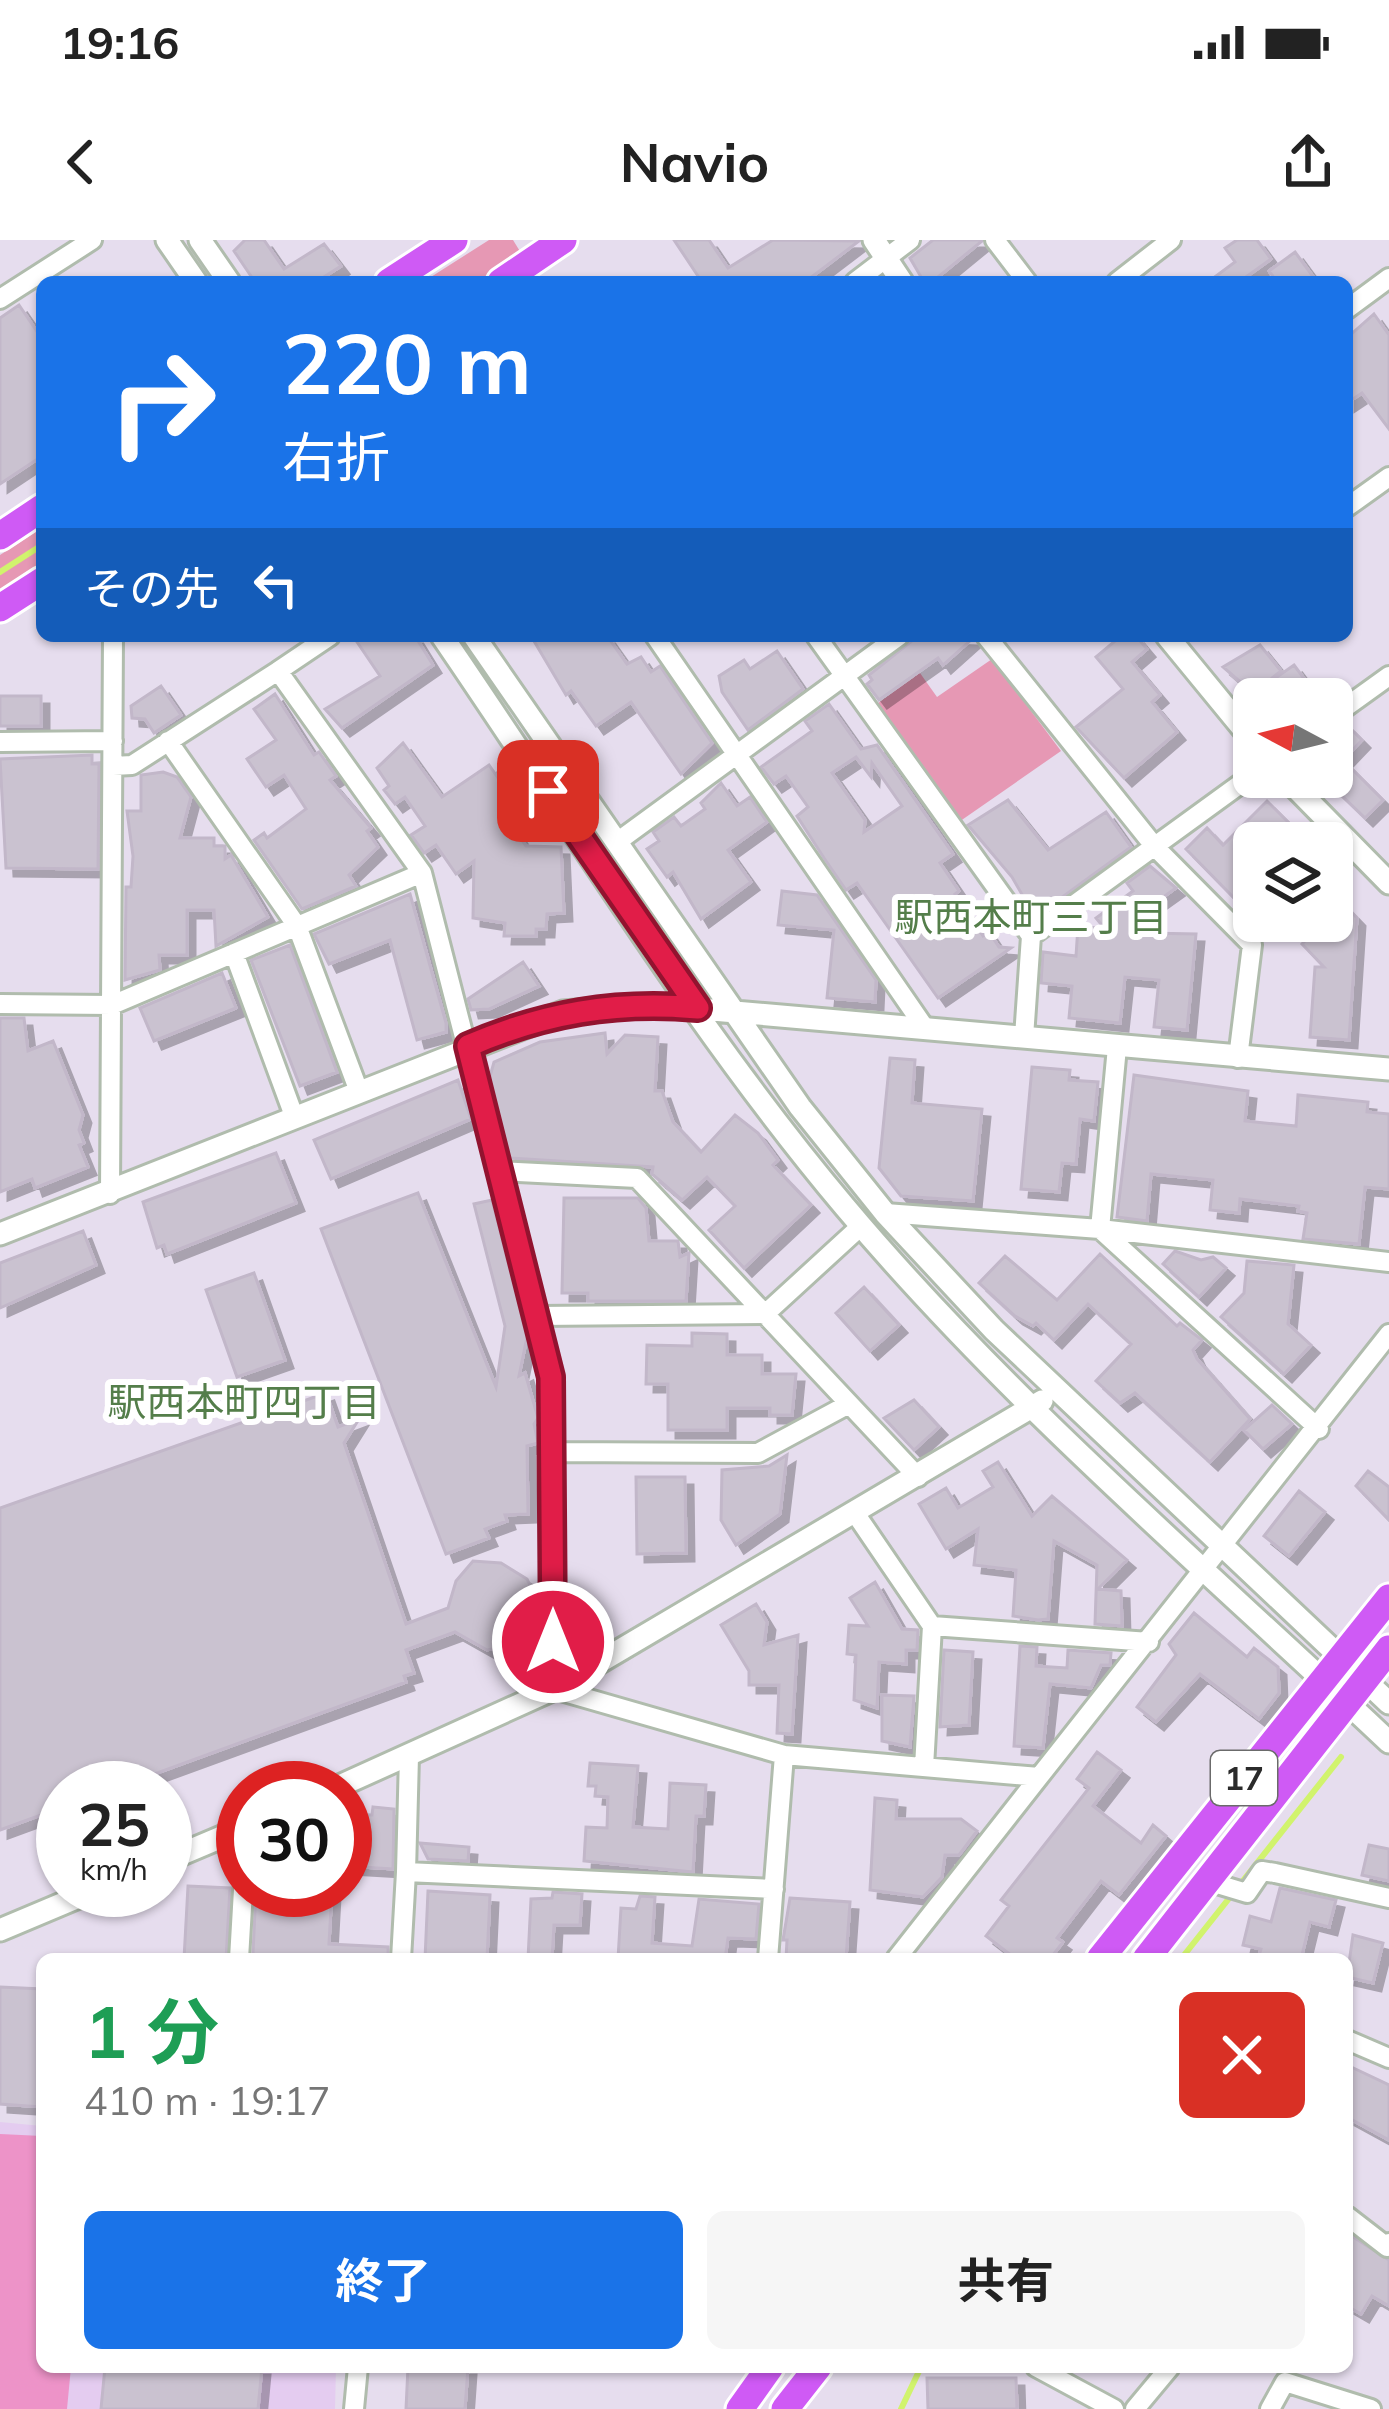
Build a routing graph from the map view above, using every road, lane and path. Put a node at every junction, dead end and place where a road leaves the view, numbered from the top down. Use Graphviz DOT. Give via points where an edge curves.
graph roads {
  1 [pos="92,240"];
  2 [pos="167,240"];
  3 [pos="200,240"];
  4 [pos="562,240"];
  5 [pos="874,240"];
  6 [pos="910,240"];
  7 [pos="995,240"];
  8 [pos="1171,240"];
  9 [pos="443,243"];
  10 [pos="888,260"];
  11 [pos="192,276"];
  12 [pos="226,276"];
  13 [pos="397,276"];
  14 [pos="510,276"];
  15 [pos="864,276"];
  16 [pos="898,276"];
  17 [pos="1022,276"];
  18 [pos="1125,276"];
  19 [pos="1389,278"];
  20 [pos="3,292"];
  21 [pos="1353,305"];
  22 [pos="1389,477"];
  23 [pos="1353,503"];
  24 [pos="36,512"];
  25 [pos="0,536"];
  26 [pos="36,585"];
  27 [pos="0,608"];
  28 [pos="113,642"];
  29 [pos="321,642"];
  30 [pos="446,642"];
  31 [pos="478,642"];
  32 [pos="660,642"];
  33 [pos="820,642"];
  34 [pos="890,642"];
  35 [pos="991,642"];
  36 [pos="1172,642"];
  37 [pos="278,670"];
  38 [pos="841,675"];
  39 [pos="1389,676"];
  40 [pos="1353,702"];
  41 [pos="520,703"];
  42 [pos="1233,716"];
  43 [pos="499,718"];
  44 [pos="169,741"];
  45 [pos="0,742"];
  46 [pos="113,742"];
  47 [pos="735,755"];
  48 [pos="113,766"];
  49 [pos="1233,789"];
  50 [pos="1306,798"];
  51 [pos="617,842"];
  52 [pos="1155,847"];
  53 [pos="422,873"];
  54 [pos="1389,883"];
  55 [pos="297,926"];
  56 [pos="1031,936"];
  57 [pos="234,953"];
  58 [pos="0,1004"];
  59 [pos="112,1005"];
  60 [pos="698,1008"];
  61 [pos="734,1012"];
  62 [pos="925,1028"];
  63 [pos="1024,1037"];
  64 [pos="468,1046"];
  65 [pos="1117,1047"];
  66 [pos="1238,1058"];
  67 [pos="1389,1069"];
  68 [pos="358,1089"];
  69 [pos="294,1116"];
  70 [pos="499,1171"];
  71 [pos="110,1194"];
  72 [pos="885,1213"];
  73 [pos="862,1226"];
  74 [pos="1100,1229"];
  75 [pos="0,1234"];
  76 [pos="1389,1262"];
  77 [pos="765,1314"];
  78 [pos="537,1316"];
  79 [pos="1389,1334"];
  80 [pos="1058,1392"];
  81 [pos="847,1405"];
  82 [pos="1034,1406"];
  83 [pos="1318,1429"];
  84 [pos="552,1452"];
  85 [pos="918,1477"];
  86 [pos="855,1513"];
  87 [pos="1224,1548"];
  88 [pos="1207,1570"];
  89 [pos="1389,1598"];
  90 [pos="932,1626"];
  91 [pos="1149,1642"];
  92 [pos="1389,1649"];
  93 [pos="1332,1668"];
  94 [pos="554,1689"];
  95 [pos="1356,1691"];
  96 [pos="1389,1703"];
  97 [pos="1389,1742"];
  98 [pos="784,1755"];
  99 [pos="409,1756"];
  100 [pos="924,1767"];
  101 [pos="372,1772"];
  102 [pos="1039,1777"];
  103 [pos="406,1872"];
  104 [pos="1225,1887"];
  105 [pos="774,1889"];
  106 [pos="1389,1898"];
  107 [pos="36,1915"];
  108 [pos="241,1917"];
  109 [pos="0,1930"];
  110 [pos="239,1953"];
  111 [pos="401,1953"];
  112 [pos="769,1953"];
  113 [pos="901,1953"];
  114 [pos="1105,1953"];
  115 [pos="1153,1953"];
  116 [pos="1353,2043"];
  117 [pos="1389,2058"];
  118 [pos="1353,2221"];
  119 [pos="1389,2243"];
  120 [pos="357,2373"];
  121 [pos="766,2373"];
  122 [pos="813,2373"];
  123 [pos="1047,2373"];
  124 [pos="1165,2373"];
  125 [pos="354,2409"];
  126 [pos="740,2409"];
  127 [pos="784,2409"];
  128 [pos="1114,2409"];
  129 [pos="1135,2409"];
  130 [pos="1270,2409"];
  131 [pos="1370,2409"];
  1 -- 20 [label="street"];
  2 -- 11 [label="street"];
  3 -- 12 [label="street"];
  4 -- 14 [label="main road"];
  5 -- 10 [label="street"];
  6 -- 10 [label="street"];
  7 -- 17 [label="street"];
  8 -- 18 [label="street"];
  9 -- 13 [label="main road"];
  10 -- 15 [label="street"];
  10 -- 16 [label="street"];
  19 -- 21 [label="street"];
  22 -- 23 [label="street"];
  24 -- 25 [label="main road"];
  26 -- 27 [label="main road"];
  28 -- 46 [label="street"];
  29 -- 37 [label="street"];
  30 -- 43 [label="street"];
  31 -- 41 [label="street"];
  32 -- 47 [label="street"];
  33 -- 38 [label="street"];
  34 -- 38 [label="street"];
  35 -- 52 [label="street"];
  36 -- 42 [label="street"];
  37 -- 44 [label="street"];
  37 -- 53 [label="street"];
  38 -- 47 [label="street"];
  38 -- 56 [label="street"];
  39 -- 40 [label="street"];
  41 -- 43 [label="street"];
  41 -- 51 [label="street"];
  43 -- 60 [label="street"];
  44 -- 48 [label="street" via="132,765"];
  44 -- 55 [label="street"];
  45 -- 46 [label="street"];
  46 -- 48 [label="street"];
  47 -- 51 [label="street"];
  47 -- 62 [label="street"];
  48 -- 59 [label="street"];
  49 -- 52 [label="street"];
  50 -- 54 [label="street"];
  51 -- 61 [label="street"];
  52 -- 56 [label="street"];
  52 -- 66 [label="street" via="1252,945"];
  53 -- 55 [label="street"];
  53 -- 64 [label="street"];
  55 -- 57 [label="street"];
  55 -- 68 [label="street"];
  56 -- 63 [label="street"];
  57 -- 59 [label="street"];
  57 -- 69 [label="street"];
  58 -- 59 [label="street"];
  59 -- 71 [label="street"];
  60 -- 61 [label="street"];
  60 -- 64 [label="street" via="563,1012"];
  60 -- 73 [label="street"];
  61 -- 62 [label="street"];
  61 -- 72 [label="street"];
  62 -- 63 [label="street"];
  63 -- 65 [label="street"];
  64 -- 68 [label="street"];
  64 -- 70 [label="street"];
  65 -- 66 [label="street"];
  65 -- 74 [label="street"];
  66 -- 67 [label="street"];
  68 -- 69 [label="street"];
  69 -- 71 [label="street"];
  70 -- 77 [label="street" via="637,1178"];
  70 -- 78 [label="street"];
  71 -- 75 [label="street"];
  72 -- 74 [label="street"];
  72 -- 80 [label="street"];
  73 -- 77 [label="street"];
  73 -- 82 [label="street"];
  74 -- 76 [label="street"];
  74 -- 83 [label="street"];
  77 -- 78 [label="street"];
  77 -- 81 [label="street"];
  78 -- 84 [label="street" via="551,1377"];
  79 -- 83 [label="street"];
  80 -- 82 [label="street"];
  80 -- 87 [label="street"];
  81 -- 84 [label="street" via="758,1453"];
  81 -- 85 [label="street"];
  82 -- 85 [label="street"];
  82 -- 88 [label="street"];
  83 -- 87 [label="street"];
  84 -- 94 [label="street"];
  85 -- 86 [label="street"];
  86 -- 90 [label="street"];
  86 -- 94 [label="street"];
  87 -- 88 [label="street"];
  87 -- 93 [label="street"];
  88 -- 91 [label="street"];
  88 -- 93 [label="street"];
  89 -- 93 [label="main road, 17"];
  90 -- 91 [label="street"];
  90 -- 100 [label="street"];
  91 -- 102 [label="street"];
  92 -- 95 [label="main road, 17"];
  93 -- 95 [label="street"];
  93 -- 114 [label="main road, 17"];
  94 -- 98 [label="street"];
  94 -- 99 [label="street"];
  95 -- 96 [label="street"];
  95 -- 97 [label="street"];
  95 -- 104 [label="main road, 17"];
  98 -- 100 [label="street"];
  98 -- 105 [label="street"];
  99 -- 101 [label="street"];
  99 -- 103 [label="street"];
  100 -- 102 [label="street"];
  102 -- 113 [label="street"];
  103 -- 105 [label="street"];
  103 -- 111 [label="street"];
  104 -- 106 [label="street" via="1247,1893 1262,1871"];
  104 -- 115 [label="main road, 17"];
  105 -- 112 [label="street"];
  107 -- 109 [label="street"];
  108 -- 110 [label="street"];
  116 -- 117 [label="street"];
  118 -- 119 [label="street"];
  120 -- 125 [label="street"];
  121 -- 126 [label="main road"];
  122 -- 127 [label="main road"];
  123 -- 128 [label="street"];
  124 -- 129 [label="street"];
  130 -- 131 [label="street" via="1285,2382"];
}
